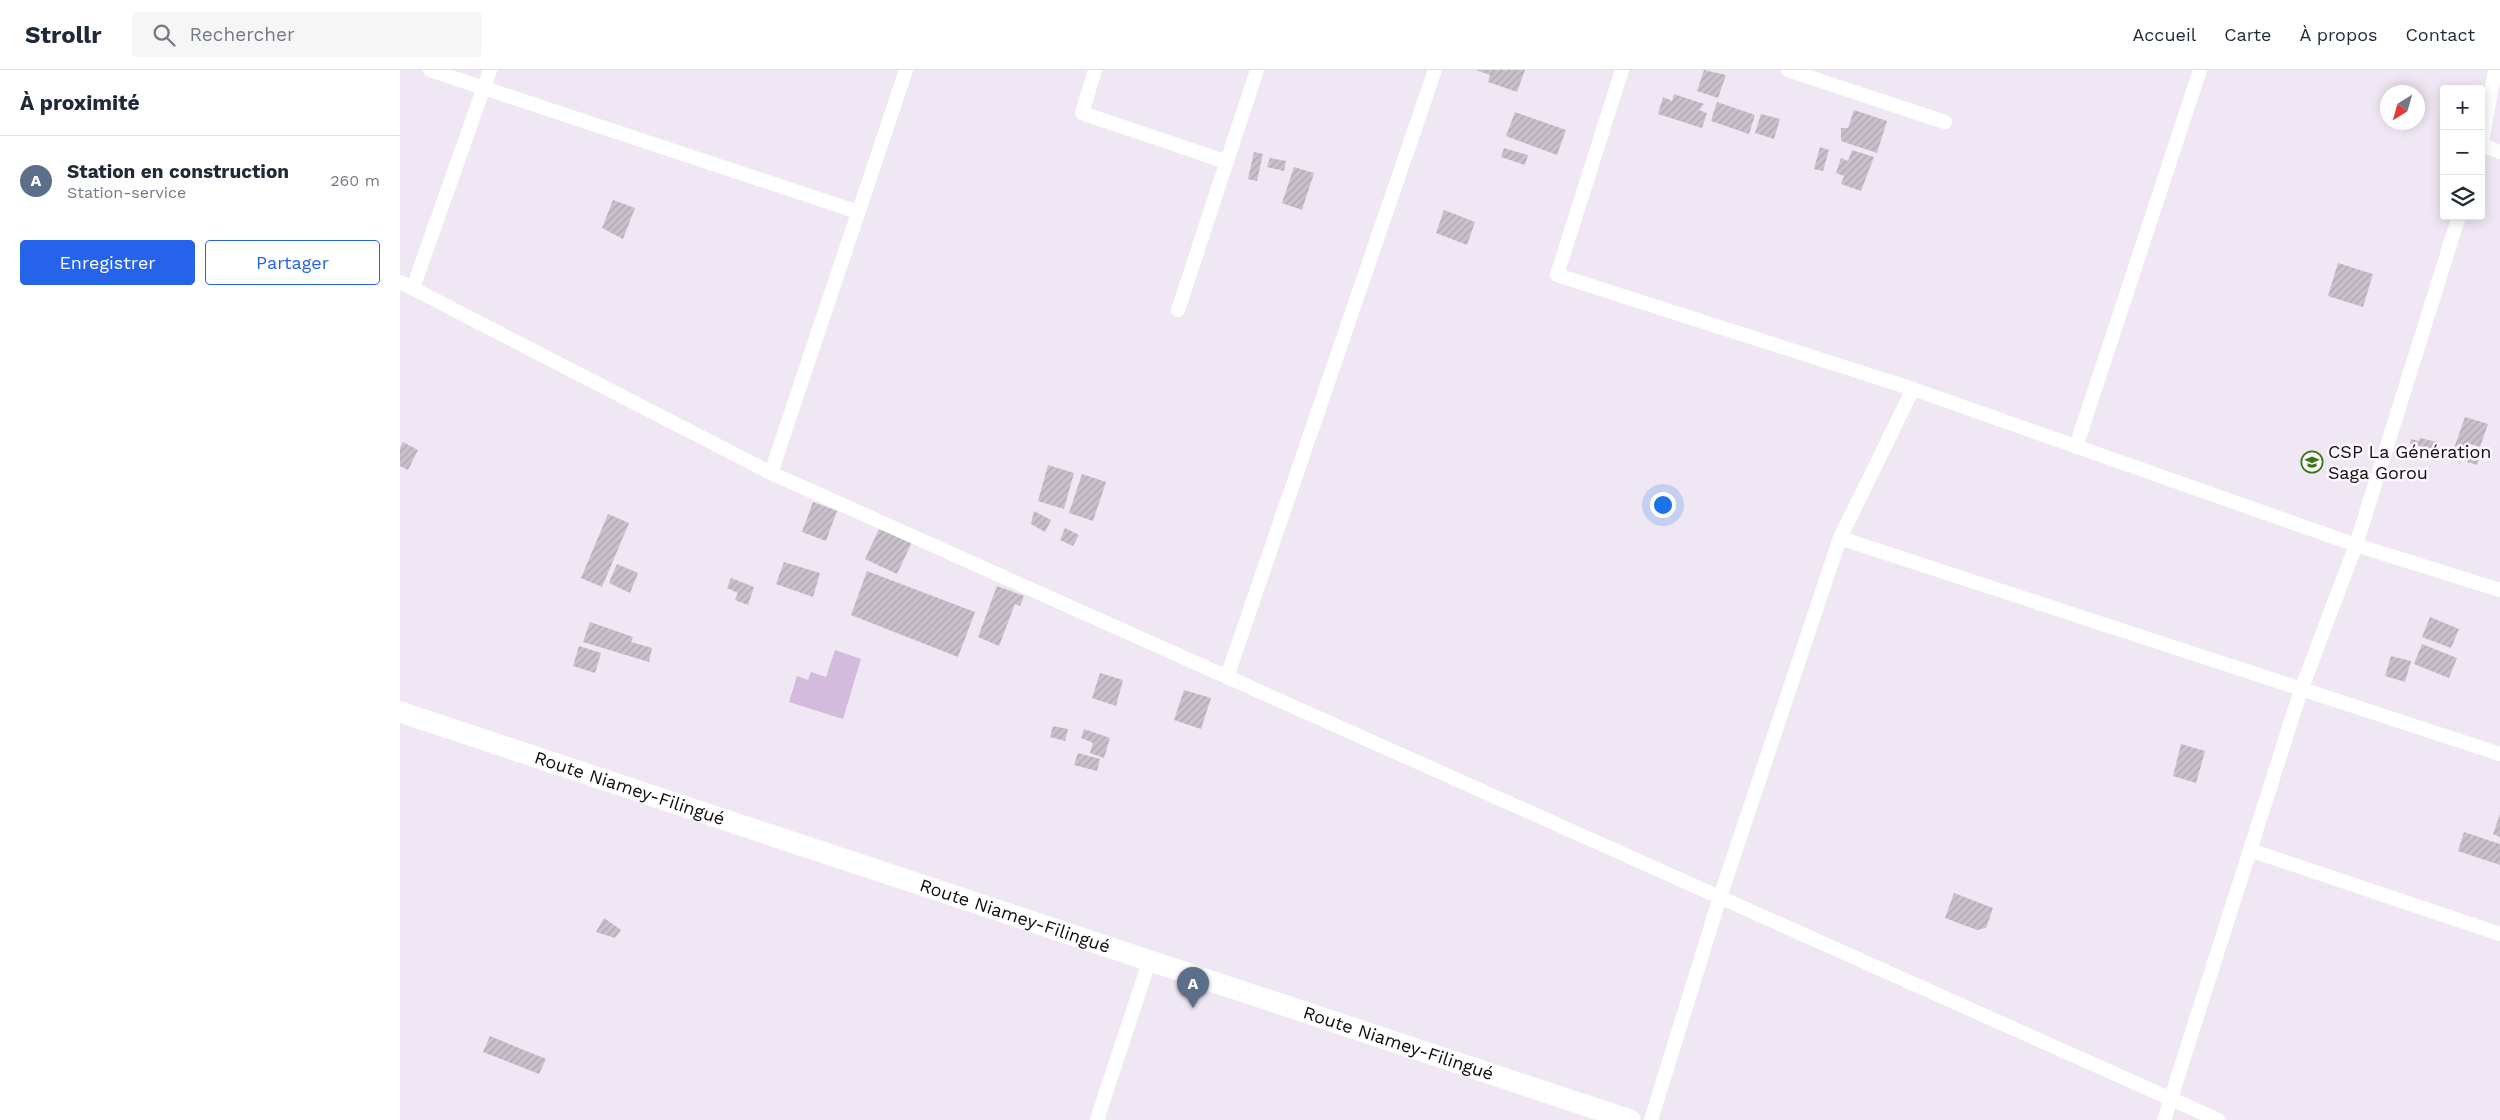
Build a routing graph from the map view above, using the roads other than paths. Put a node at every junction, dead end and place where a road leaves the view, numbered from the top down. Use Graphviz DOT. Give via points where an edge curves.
graph roads {
  1 [pos="430,70"];
  2 [pos="490,70"];
  3 [pos="906,70"];
  4 [pos="1095,70"];
  5 [pos="1257,70"];
  6 [pos="1435,70"];
  7 [pos="1622,70"];
  8 [pos="1788,70"];
  9 [pos="2200,70"];
  10 [pos="2495,70"];
  11 [pos="484,87"];
  12 [pos="1946,122"];
  13 [pos="2485,130"];
  14 [pos="2485,147"];
  15 [pos="2500,152"];
  16 [pos="1227,162"];
  17 [pos="858,212"];
  18 [pos="2459,220"];
  19 [pos="400,282"];
  20 [pos="413,288"];
  21 [pos="1178,310"];
  22 [pos="1913,389"];
  23 [pos="2076,447"];
  24 [pos="771,472"];
  25 [pos="1840,538"];
  26 [pos="2356,545"];
  27 [pos="2500,590"];
  28 [pos="1227,677"];
  29 [pos="2302,690"];
  30 [pos="400,712"];
  31 [pos="2500,754"];
  32 [pos="2250,850"];
  33 [pos="1720,897"];
  34 [pos="2500,934"];
  35 [pos="1149,962"];
  36 [pos="2170,1099"];
  37 [pos="1097,1120"];
  38 [pos="1630,1120"];
  39 [pos="1652,1120"];
  40 [pos="2164,1120"];
  41 [pos="2218,1120"];
  1 -- 11 [label="street"];
  2 -- 11 [label="street"];
  3 -- 17 [label="street"];
  4 -- 16 [label="street" via="1082,113"];
  5 -- 16 [label="street"];
  6 -- 28 [label="street"];
  7 -- 22 [label="street" via="1557,275"];
  8 -- 12 [label="street"];
  9 -- 23 [label="street"];
  10 -- 13 [label="street"];
  11 -- 17 [label="street"];
  11 -- 20 [label="street"];
  14 -- 15 [label="street"];
  16 -- 21 [label="street"];
  17 -- 24 [label="street"];
  18 -- 26 [label="street"];
  19 -- 20 [label="street"];
  20 -- 24 [label="street"];
  22 -- 23 [label="street"];
  22 -- 25 [label="street"];
  23 -- 26 [label="street"];
  24 -- 28 [label="street"];
  25 -- 29 [label="street"];
  25 -- 33 [label="street"];
  26 -- 27 [label="street"];
  26 -- 29 [label="street"];
  28 -- 33 [label="street"];
  29 -- 31 [label="street"];
  29 -- 32 [label="street"];
  30 -- 35 [label="main road, Route Niamey-Filingué"];
  32 -- 34 [label="street"];
  32 -- 36 [label="street"];
  33 -- 36 [label="street"];
  33 -- 39 [label="street"];
  35 -- 37 [label="street"];
  35 -- 38 [label="main road, Route Niamey-Filingué"];
  36 -- 40 [label="street"];
  36 -- 41 [label="street"];
}
